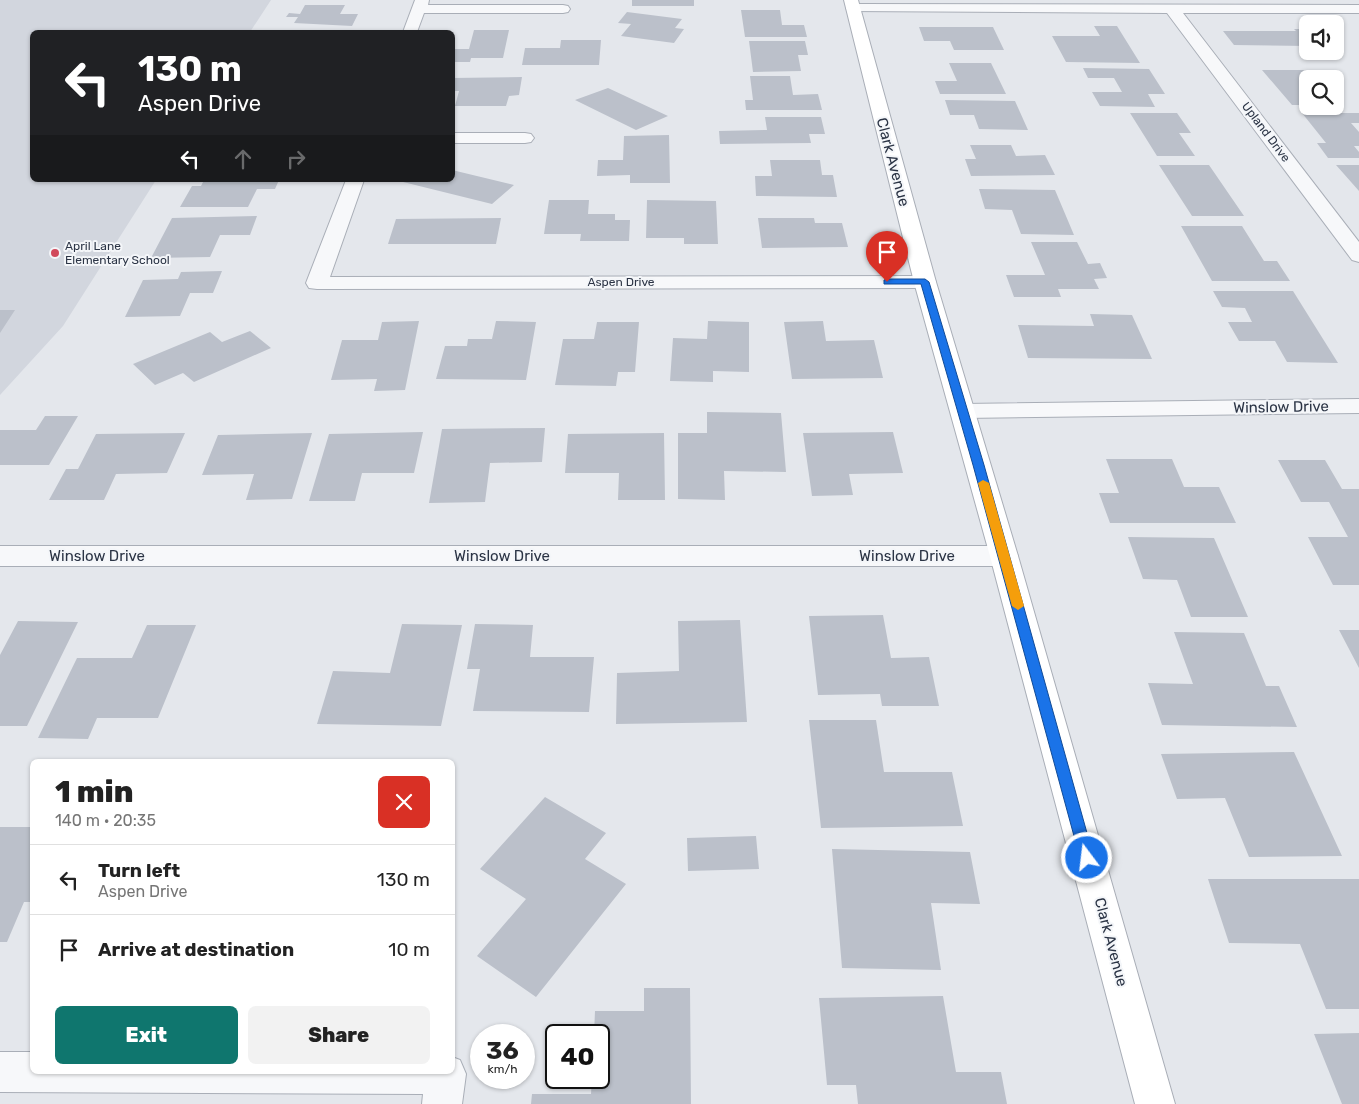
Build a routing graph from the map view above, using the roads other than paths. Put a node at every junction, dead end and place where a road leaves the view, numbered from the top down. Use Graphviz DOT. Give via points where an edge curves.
graph roads {
  1 [pos="852,4"];
  2 [pos="420,5"];
  3 [pos="563,9"];
  4 [pos="1172,9"];
  5 [pos="1359,9"];
  6 [pos="411,30"];
  7 [pos="455,138"];
  8 [pos="525,138"];
  9 [pos="354,182"];
  10 [pos="1359,256"];
  11 [pos="925,282"];
  12 [pos="1359,406"];
  13 [pos="963,411"];
  14 [pos="0,556"];
  15 [pos="1004,556"];
  16 [pos="0,1072"];
  17 [pos="30,1072"];
  18 [pos="446,1074"];
  19 [pos="442,1104"];
  20 [pos="1155,1104"];
  1 -- 4 [label="street"];
  1 -- 11 [label="street, Clark Avenue"];
  2 -- 3 [label="street"];
  2 -- 6 [label="street"];
  4 -- 5 [label="street"];
  4 -- 10 [label="street, Upland Drive"];
  7 -- 8 [label="street"];
  9 -- 11 [label="street, Aspen Drive" via="317,283"];
  11 -- 13 [label="street, Clark Avenue"];
  12 -- 13 [label="street, Winslow Drive"];
  13 -- 15 [label="street, Clark Avenue"];
  14 -- 15 [label="street, Winslow Drive"];
  15 -- 20 [label="street, Clark Avenue"];
  16 -- 17 [label="street"];
  18 -- 19 [label="street"];
}
